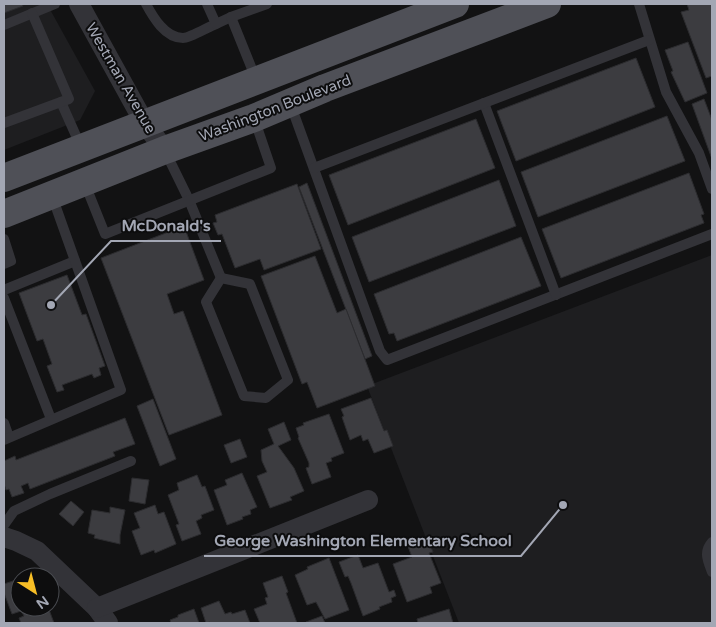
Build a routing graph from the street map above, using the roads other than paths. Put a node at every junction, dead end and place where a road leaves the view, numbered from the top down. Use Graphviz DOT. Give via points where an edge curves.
graph roads {
  1 [pos="54,4"];
  2 [pos="79,4"];
  3 [pos="146,4"];
  4 [pos="207,4"];
  5 [pos="267,4"];
  6 [pos="455,4"];
  7 [pos="470,4"];
  8 [pos="547,4"];
  9 [pos="639,4"];
  10 [pos="32,13"];
  11 [pos="231,18"];
  12 [pos="216,24"];
  13 [pos="4,25"];
  14 [pos="649,40"];
  15 [pos="256,80"];
  16 [pos="325,88"];
  17 [pos="61,102"];
  18 [pos="290,103"];
  19 [pos="484,103"];
  20 [pos="254,118"];
  21 [pos="4,123"];
  22 [pos="145,124"];
  23 [pos="81,148"];
  24 [pos="165,150"];
  25 [pos="314,168"];
  26 [pos="4,178"];
  27 [pos="85,183"];
  28 [pos="712,190"];
  29 [pos="52,196"];
  30 [pos="188,200"];
  31 [pos="4,214"];
  32 [pos="712,234"];
  33 [pos="4,239"];
  34 [pos="75,261"];
  35 [pos="4,264"];
  36 [pos="221,278"];
  37 [pos="4,290"];
  38 [pos="556,295"];
  39 [pos="4,298"];
  40 [pos="51,419"];
  41 [pos="4,423"];
  42 [pos="6,439"];
  43 [pos="131,461"];
  44 [pos="368,500"];
  45 [pos="4,525"];
  46 [pos="4,538"];
  47 [pos="712,542"];
  48 [pos="712,572"];
  49 [pos="102,616"];
  1 -- 10 [label="lane"];
  2 -- 22 [label="street, Westman Avenue"];
  3 -- 12 [label="lane" via="152,16 172,35 183,38"];
  4 -- 12 [label="lane"];
  5 -- 11 [label="lane"];
  6 -- 15 [label="main road"];
  7 -- 16 [label="main road" via="453,23 357,61"];
  8 -- 16 [label="main road, Washington Boulevard"];
  9 -- 14 [label="lane"];
  10 -- 13 [label="lane"];
  10 -- 17 [label="lane" via="69,99"];
  11 -- 12 [label="lane"];
  11 -- 15 [label="lane"];
  14 -- 19 [label="lane"];
  14 -- 28 [label="lane" via="666,92 700,153"];
  15 -- 22 [label="main road"];
  16 -- 18 [label="main road, Washington Boulevard"];
  17 -- 21 [label="lane"];
  17 -- 23 [label="lane"];
  18 -- 20 [label="main road, Washington Boulevard"];
  18 -- 25 [label="lane"];
  19 -- 25 [label="lane"];
  19 -- 38 [label="lane"];
  20 -- 24 [label="main road, Washington Boulevard"];
  20 -- 30 [label="lane" via="271,168"];
  22 -- 23 [label="main road"];
  22 -- 24 [label="street, Westman Avenue"];
  23 -- 26 [label="main road"];
  24 -- 27 [label="main road, Washington Boulevard"];
  24 -- 30 [label="lane"];
  25 -- 38 [label="lane" via="380,351 387,360"];
  27 -- 29 [label="main road, Washington Boulevard"];
  27 -- 30 [label="lane" via="105,234"];
  29 -- 31 [label="main road, Washington Boulevard"];
  29 -- 34 [label="lane"];
  30 -- 36 [label="lane"];
  32 -- 38 [label="lane"];
  33 -- 35 [label="lane" via="11,261"];
  34 -- 37 [label="lane"];
  34 -- 40 [label="lane" via="121,390"];
  36 -- 36 [label="lane" via="206,302 244,396 266,398 288,380 250,284"];
  39 -- 40 [label="lane"];
  40 -- 42 [label="lane"];
  41 -- 42 [label="lane"];
  43 -- 45 [label="lane" via="14,511"];
  44 -- 49 [label="street"];
  46 -- 49 [label="street" via="38,551"];
  47 -- 48 [label="lane" via="706,556"];
}
